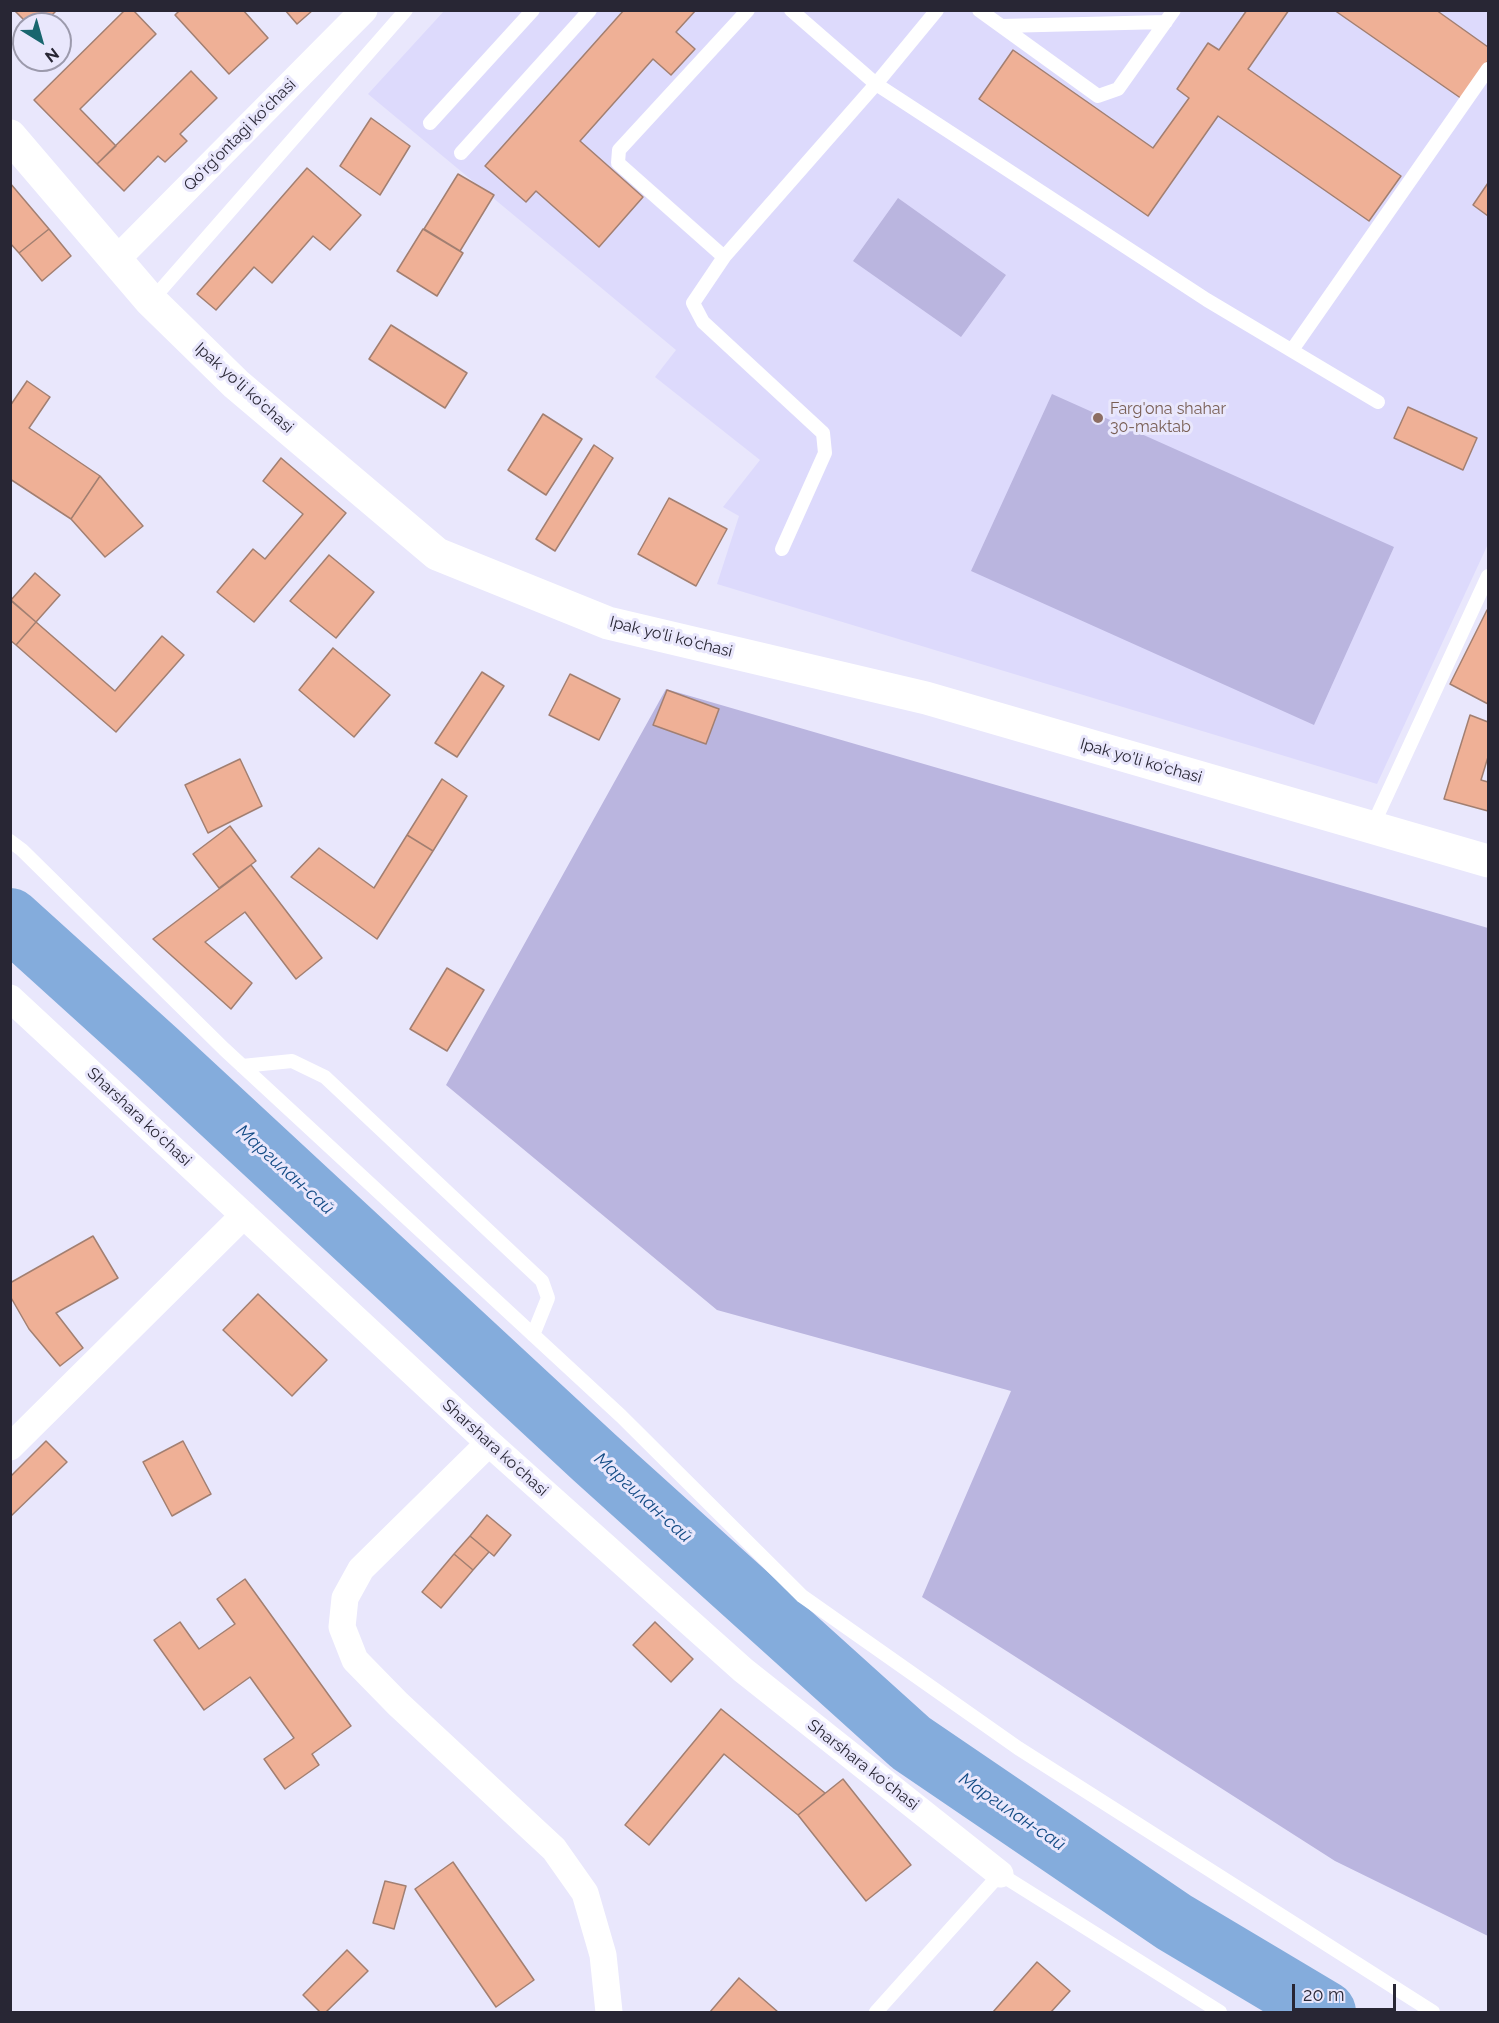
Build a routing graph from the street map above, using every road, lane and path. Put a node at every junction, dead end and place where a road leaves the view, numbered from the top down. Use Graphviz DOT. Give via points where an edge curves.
graph roads {
  1 [pos="364,10"];
  2 [pos="406,10"];
  3 [pos="533,10"];
  4 [pos="590,10"];
  5 [pos="748,10"];
  6 [pos="791,10"];
  7 [pos="937,10"];
  8 [pos="979,10"];
  9 [pos="1170,16"];
  10 [pos="1001,26"];
  11 [pos="1488,69"];
  12 [pos="876,84"];
  13 [pos="430,123"];
  14 [pos="10,136"];
  15 [pos="461,153"];
  16 [pos="724,257"];
  17 [pos="116,260"];
  18 [pos="151,301"];
  19 [pos="1292,350"];
  20 [pos="1378,402"];
  21 [pos="782,549"];
  22 [pos="1488,576"];
  23 [pos="1372,828"];
  24 [pos="10,841"];
  25 [pos="1488,861"];
  26 [pos="10,998"];
  27 [pos="242,1066"];
  28 [pos="244,1215"];
  29 [pos="533,1335"];
  30 [pos="489,1443"];
  31 [pos="10,1447"];
  32 [pos="1000,1874"];
  33 [pos="609,2013"];
  34 [pos="876,2013"];
  35 [pos="1220,2013"];
  36 [pos="1433,2013"];
  1 -- 17 [label="street, Qo'rg'ontagi ko'chasi"];
  2 -- 18 [label="lane"];
  3 -- 13 [label="lane"];
  4 -- 15 [label="lane"];
  5 -- 16 [label="lane" via="619,150 618,163"];
  6 -- 12 [label="lane"];
  7 -- 12 [label="lane"];
  8 -- 10 [label="lane"];
  9 -- 10 [label="lane"];
  9 -- 10 [label="lane" via="1118,89 1098,96"];
  11 -- 19 [label="lane"];
  12 -- 16 [label="lane"];
  12 -- 19 [label="lane" via="1207,300"];
  14 -- 17 [label="main road, Ipak yo'li ko'chasi"];
  16 -- 21 [label="lane" via="693,303 703,322 823,433 825,453"];
  17 -- 18 [label="main road, Ipak yo'li ko'chasi"];
  18 -- 23 [label="main road, Ipak yo'li ko'chasi" via="236,384 437,554 608,623 926,698"];
  19 -- 20 [label="lane"];
  22 -- 23 [label="lane"];
  23 -- 25 [label="main road, Ipak yo'li ko'chasi"];
  24 -- 27 [label="lane"];
  26 -- 28 [label="street, Sharshara koʻchasi"];
  27 -- 29 [label="lane"];
  27 -- 29 [label="lane" via="292,1061 325,1077 542,1281 548,1298"];
  28 -- 30 [label="street, Sharshara koʻchasi"];
  28 -- 31 [label="street"];
  29 -- 36 [label="lane" via="621,1416 802,1596 1018,1748"];
  30 -- 32 [label="street, Sharshara koʻchasi" via="743,1670"];
  30 -- 33 [label="street" via="361,1569 345,1598 342,1627 355,1660 554,1849 585,1893 603,1955"];
  32 -- 34 [label="lane"];
  32 -- 35 [label="lane"];
}
